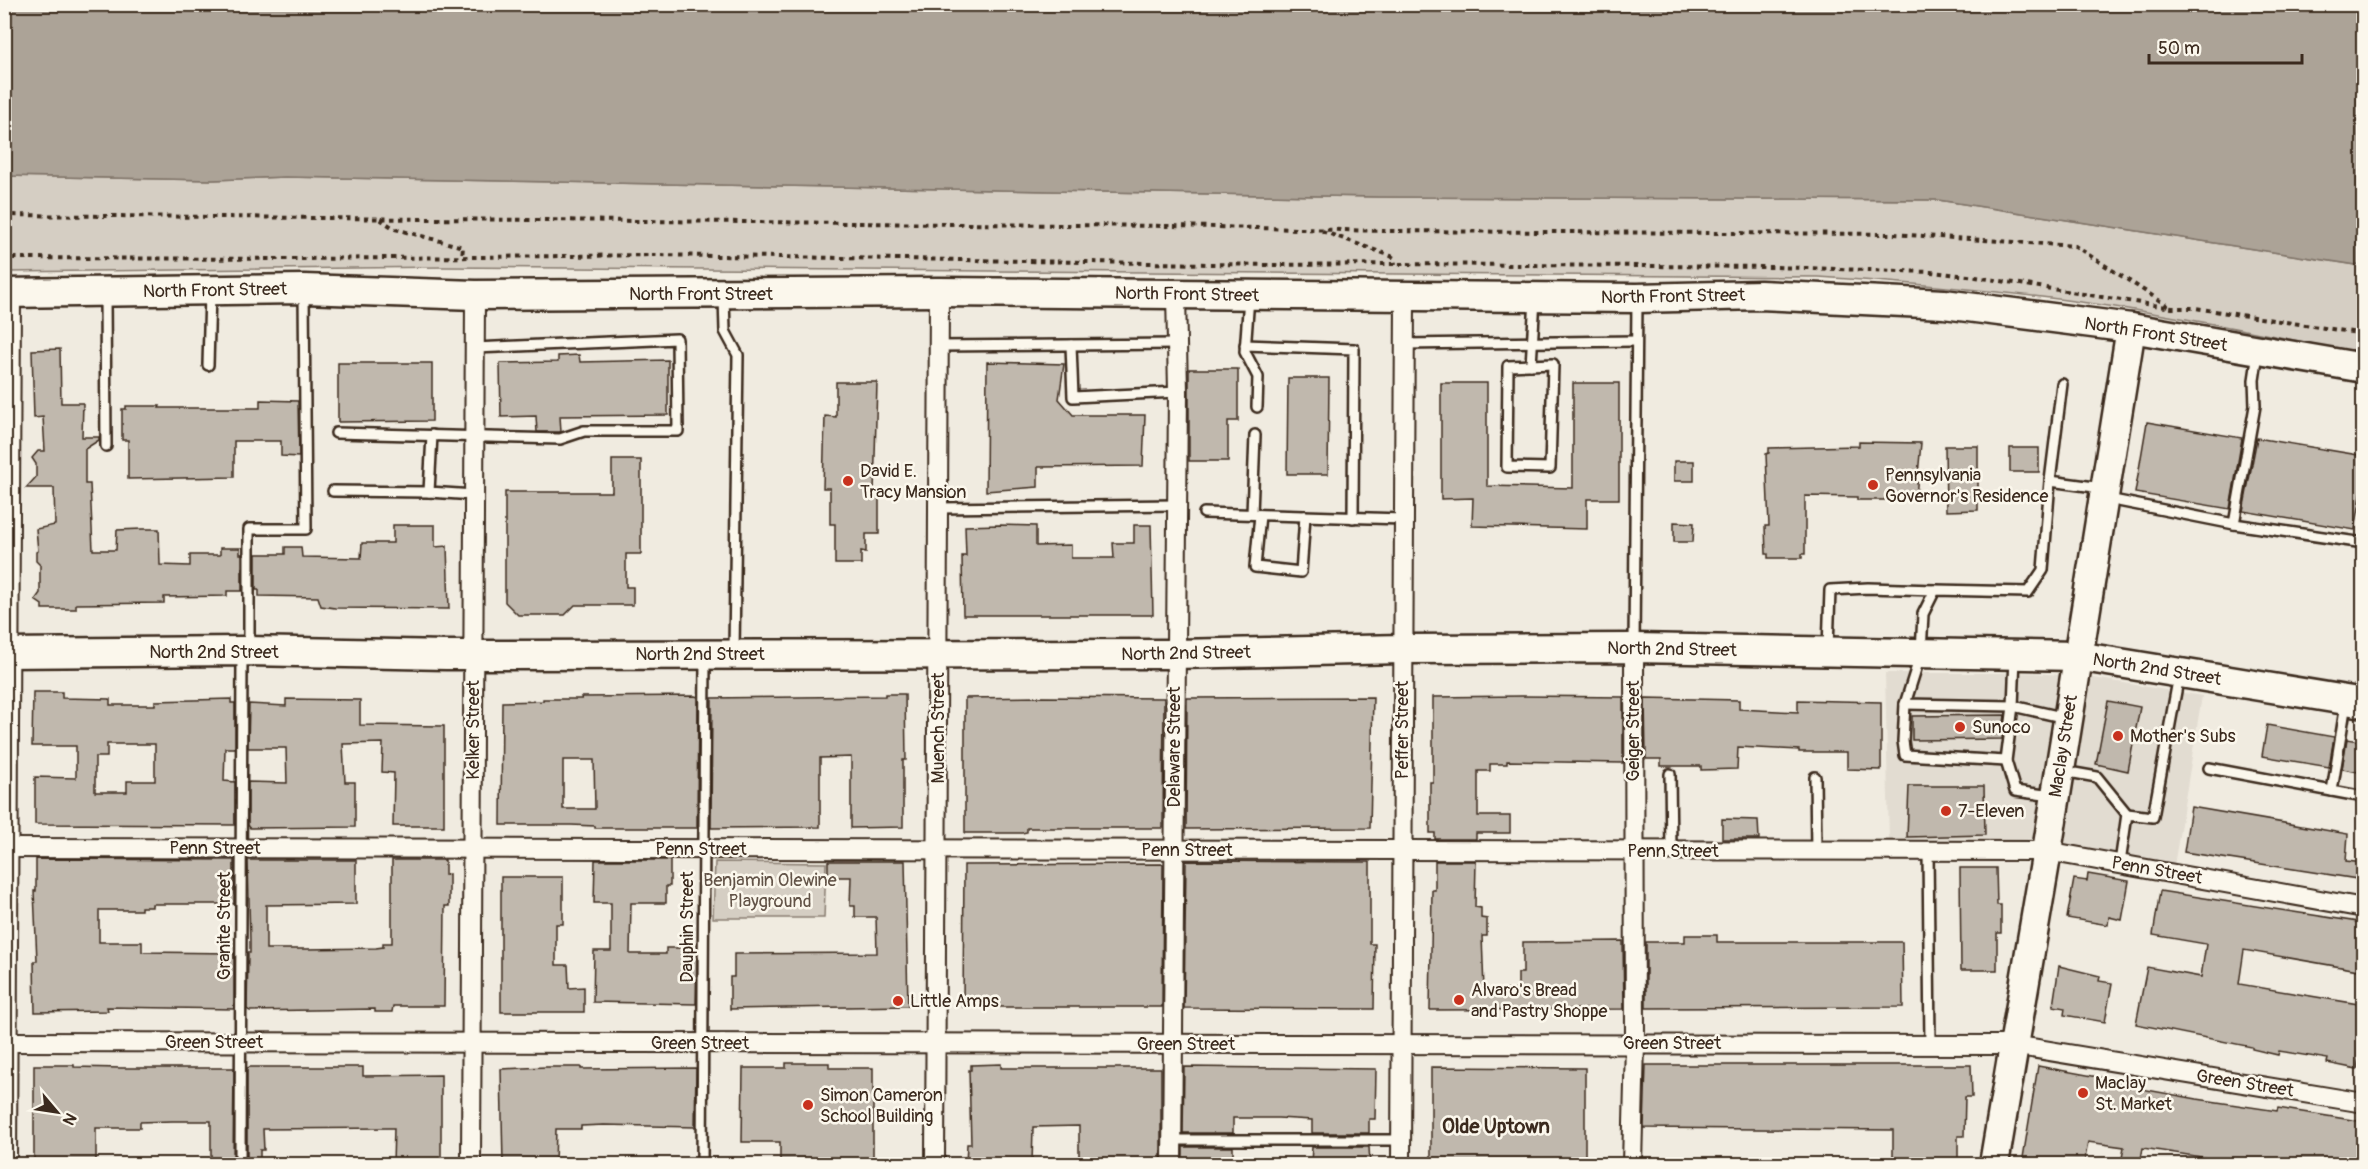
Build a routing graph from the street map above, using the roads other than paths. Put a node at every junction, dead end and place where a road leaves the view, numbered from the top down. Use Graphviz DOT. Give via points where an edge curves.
graph roads {
  1 [pos="210,289"];
  2 [pos="304,289"];
  3 [pos="105,291"];
  4 [pos="939,292"];
  5 [pos="8,293"];
  6 [pos="725,293"];
  7 [pos="1176,294"];
  8 [pos="475,295"];
  9 [pos="1249,295"];
  10 [pos="1405,296"];
  11 [pos="1536,297"];
  12 [pos="1636,298"];
  13 [pos="2131,328"];
  14 [pos="1636,341"];
  15 [pos="1178,344"];
  16 [pos="1404,344"];
  17 [pos="1533,344"];
  18 [pos="1071,345"];
  19 [pos="1245,345"];
  20 [pos="939,346"];
  21 [pos="475,348"];
  22 [pos="2259,350"];
  23 [pos="1531,364"];
  24 [pos="208,365"];
  25 [pos="2364,368"];
  26 [pos="2062,384"];
  27 [pos="1178,392"];
  28 [pos="1257,407"];
  29 [pos="336,433"];
  30 [pos="432,435"];
  31 [pos="474,435"];
  32 [pos="1255,435"];
  33 [pos="106,446"];
  34 [pos="8,476"];
  35 [pos="2050,481"];
  36 [pos="333,491"];
  37 [pos="429,492"];
  38 [pos="2104,493"];
  39 [pos="474,495"];
  40 [pos="1177,505"];
  41 [pos="938,508"];
  42 [pos="1204,513"];
  43 [pos="1256,514"];
  44 [pos="1305,516"];
  45 [pos="1353,518"];
  46 [pos="1403,519"];
  47 [pos="2234,524"];
  48 [pos="2364,543"];
  49 [pos="1935,590"];
  50 [pos="1634,648"];
  51 [pos="1403,649"];
  52 [pos="246,651"];
  53 [pos="1828,651"];
  54 [pos="7,653"];
  55 [pos="1921,653"];
  56 [pos="705,654"];
  57 [pos="734,654"];
  58 [pos="938,654"];
  59 [pos="1175,654"];
  60 [pos="474,655"];
  61 [pos="2015,655"];
  62 [pos="2077,656"];
  63 [pos="2179,673"];
  64 [pos="2355,702"];
  65 [pos="1905,704"];
  66 [pos="2013,706"];
  67 [pos="2068,718"];
  68 [pos="2007,762"];
  69 [pos="2209,768"];
  70 [pos="1670,774"];
  71 [pos="1815,777"];
  72 [pos="2057,784"];
  73 [pos="2332,792"];
  74 [pos="2364,797"];
  75 [pos="2127,813"];
  76 [pos="7,848"];
  77 [pos="241,848"];
  78 [pos="472,849"];
  79 [pos="704,849"];
  80 [pos="937,849"];
  81 [pos="1174,850"];
  82 [pos="1402,850"];
  83 [pos="1633,851"];
  84 [pos="1671,851"];
  85 [pos="1815,851"];
  86 [pos="1928,851"];
  87 [pos="2047,851"];
  88 [pos="2120,863"];
  89 [pos="2364,908"];
  90 [pos="6,1042"];
  91 [pos="240,1042"];
  92 [pos="472,1043"];
  93 [pos="703,1043"];
  94 [pos="936,1043"];
  95 [pos="1635,1043"];
  96 [pos="1173,1044"];
  97 [pos="1401,1044"];
  98 [pos="1929,1045"];
  99 [pos="2013,1045"];
  100 [pos="2364,1103"];
  101 [pos="1172,1140"];
  102 [pos="1401,1140"];
  103 [pos="7,1164"];
  104 [pos="240,1164"];
  105 [pos="471,1164"];
  106 [pos="702,1164"];
  107 [pos="936,1164"];
  108 [pos="1172,1164"];
  109 [pos="1401,1164"];
  110 [pos="1632,1164"];
  111 [pos="1994,1164"];
  1 -- 2 [label="main road, North Front Street"];
  1 -- 3 [label="main road, North Front Street"];
  1 -- 24 [label="lane"];
  2 -- 8 [label="main road, North Front Street"];
  2 -- 52 [label="lane, Granite Street" via="306,529 249,529"];
  3 -- 5 [label="main road, North Front Street"];
  3 -- 33 [label="lane"];
  4 -- 6 [label="main road, North Front Street"];
  4 -- 7 [label="main road, North Front Street"];
  4 -- 20 [label="street, Muench Street"];
  5 -- 34 [label="street"];
  6 -- 8 [label="main road, North Front Street"];
  6 -- 57 [label="lane" via="725,331 738,355"];
  7 -- 9 [label="main road, North Front Street"];
  7 -- 15 [label="street, Delaware Street"];
  8 -- 21 [label="street, Kelker Street"];
  9 -- 10 [label="main road, North Front Street"];
  9 -- 19 [label="lane"];
  10 -- 11 [label="main road, North Front Street"];
  10 -- 16 [label="street, Peffer Street"];
  11 -- 12 [label="main road, North Front Street"];
  11 -- 17 [label="lane"];
  12 -- 13 [label="main road, North Front Street" via="1760,295 1944,304"];
  12 -- 14 [label="lane, Geiger Street"];
  13 -- 22 [label="main road, North Front Street"];
  13 -- 38 [label="main road, Maclay Street"];
  14 -- 17 [label="lane"];
  14 -- 50 [label="lane, Geiger Street"];
  15 -- 18 [label="lane"];
  15 -- 27 [label="street, Delaware Street"];
  16 -- 17 [label="lane"];
  16 -- 46 [label="street, Peffer Street"];
  17 -- 23 [label="lane"];
  18 -- 20 [label="lane"];
  18 -- 27 [label="lane" via="1073,396"];
  19 -- 28 [label="lane" via="1258,377"];
  19 -- 45 [label="lane" via="1354,349"];
  20 -- 41 [label="street, Muench Street"];
  21 -- 31 [label="street, Kelker Street"];
  21 -- 31 [label="lane" via="677,339 678,431 585,431 560,439"];
  22 -- 25 [label="main road, North Front Street"];
  22 -- 47 [label="lane" via="2255,406"];
  23 -- 23 [label="lane" via="1508,366 1508,467 1550,468 1553,364"];
  26 -- 35 [label="lane"];
  27 -- 40 [label="street, Delaware Street"];
  29 -- 30 [label="lane"];
  30 -- 31 [label="lane"];
  30 -- 37 [label="lane"];
  31 -- 39 [label="street, Kelker Street"];
  32 -- 43 [label="lane"];
  34 -- 54 [label="street"];
  35 -- 38 [label="lane"];
  35 -- 49 [label="lane" via="2043,570 2028,592"];
  36 -- 37 [label="lane"];
  37 -- 39 [label="lane"];
  38 -- 47 [label="lane"];
  38 -- 62 [label="main road, Maclay Street"];
  39 -- 60 [label="street, Kelker Street"];
  40 -- 41 [label="lane"];
  40 -- 59 [label="street, Delaware Street"];
  41 -- 58 [label="street, Muench Street"];
  42 -- 43 [label="lane"];
  43 -- 44 [label="lane"];
  43 -- 44 [label="lane" via="1255,567 1301,572"];
  44 -- 45 [label="lane"];
  45 -- 46 [label="lane"];
  46 -- 51 [label="street, Peffer Street"];
  47 -- 48 [label="lane"];
  49 -- 53 [label="lane" via="1830,590"];
  49 -- 55 [label="lane" via="1923,614"];
  50 -- 51 [label="main road, North 2nd Street"];
  50 -- 53 [label="main road, North 2nd Street"];
  50 -- 83 [label="street, Geiger Street"];
  51 -- 59 [label="main road, North 2nd Street"];
  51 -- 82 [label="street, Peffer Street"];
  52 -- 54 [label="main road, North 2nd Street"];
  52 -- 60 [label="main road, North 2nd Street"];
  52 -- 77 [label="lane, Granite Street"];
  53 -- 55 [label="main road, North 2nd Street"];
  54 -- 76 [label="street"];
  55 -- 61 [label="main road, North 2nd Street"];
  55 -- 65 [label="lane"];
  56 -- 57 [label="main road, North 2nd Street"];
  56 -- 60 [label="main road, North 2nd Street"];
  56 -- 79 [label="lane, Dauphin Street"];
  57 -- 58 [label="main road, North 2nd Street"];
  58 -- 59 [label="main road, North 2nd Street"];
  58 -- 80 [label="street, Muench Street"];
  59 -- 81 [label="street, Delaware Street"];
  60 -- 78 [label="street, Kelker Street"];
  61 -- 62 [label="main road, North 2nd Street"];
  61 -- 66 [label="lane"];
  62 -- 63 [label="main road, North 2nd Street"];
  62 -- 67 [label="main road, Maclay Street"];
  63 -- 64 [label="main road, North 2nd Street"];
  63 -- 75 [label="lane" via="2153,816"];
  64 -- 73 [label="lane"];
  65 -- 66 [label="lane"];
  65 -- 68 [label="lane" via="1905,755"];
  66 -- 67 [label="lane"];
  66 -- 68 [label="lane"];
  67 -- 72 [label="main road, Maclay Street"];
  68 -- 72 [label="lane" via="2015,791"];
  69 -- 73 [label="lane"];
  70 -- 84 [label="lane"];
  71 -- 85 [label="lane"];
  72 -- 75 [label="lane" via="2097,777"];
  72 -- 87 [label="main road, Maclay Street"];
  73 -- 74 [label="lane"];
  75 -- 88 [label="lane"];
  76 -- 77 [label="street, Penn Street"];
  76 -- 90 [label="street"];
  77 -- 78 [label="street, Penn Street"];
  77 -- 91 [label="lane, Granite Street"];
  78 -- 79 [label="street, Penn Street"];
  78 -- 92 [label="street, Kelker Street"];
  79 -- 80 [label="street, Penn Street"];
  79 -- 93 [label="lane, Dauphin Street"];
  80 -- 81 [label="street, Penn Street"];
  80 -- 94 [label="street, Muench Street"];
  81 -- 82 [label="street, Penn Street"];
  81 -- 96 [label="street, Delaware Street"];
  82 -- 83 [label="street, Penn Street"];
  82 -- 97 [label="street, Peffer Street"];
  83 -- 84 [label="street, Penn Street"];
  83 -- 95 [label="street, Geiger Street"];
  84 -- 85 [label="street, Penn Street"];
  85 -- 86 [label="street, Penn Street"];
  86 -- 87 [label="street, Penn Street"];
  86 -- 98 [label="lane"];
  87 -- 88 [label="street, Penn Street"];
  87 -- 99 [label="main road, Maclay Street"];
  88 -- 89 [label="street, Penn Street"];
  90 -- 91 [label="street, Green Street"];
  90 -- 103 [label="street"];
  91 -- 92 [label="street, Green Street"];
  91 -- 104 [label="lane, Granite Street"];
  92 -- 93 [label="street, Green Street"];
  92 -- 105 [label="street, Kelker Street"];
  93 -- 94 [label="street, Green Street"];
  93 -- 106 [label="lane, Dauphin Street"];
  94 -- 96 [label="street, Green Street"];
  94 -- 107 [label="street, Muench Street"];
  95 -- 97 [label="street, Green Street"];
  95 -- 98 [label="street, Green Street"];
  95 -- 110 [label="street, Geiger Street"];
  96 -- 97 [label="street, Green Street"];
  96 -- 101 [label="street, Delaware Street"];
  97 -- 102 [label="street, Peffer Street"];
  98 -- 99 [label="street, Green Street"];
  99 -- 100 [label="street, Green Street"];
  99 -- 111 [label="main road, Maclay Street"];
  101 -- 102 [label="lane"];
  101 -- 108 [label="street, Delaware Street"];
  102 -- 109 [label="street, Peffer Street"];
}
